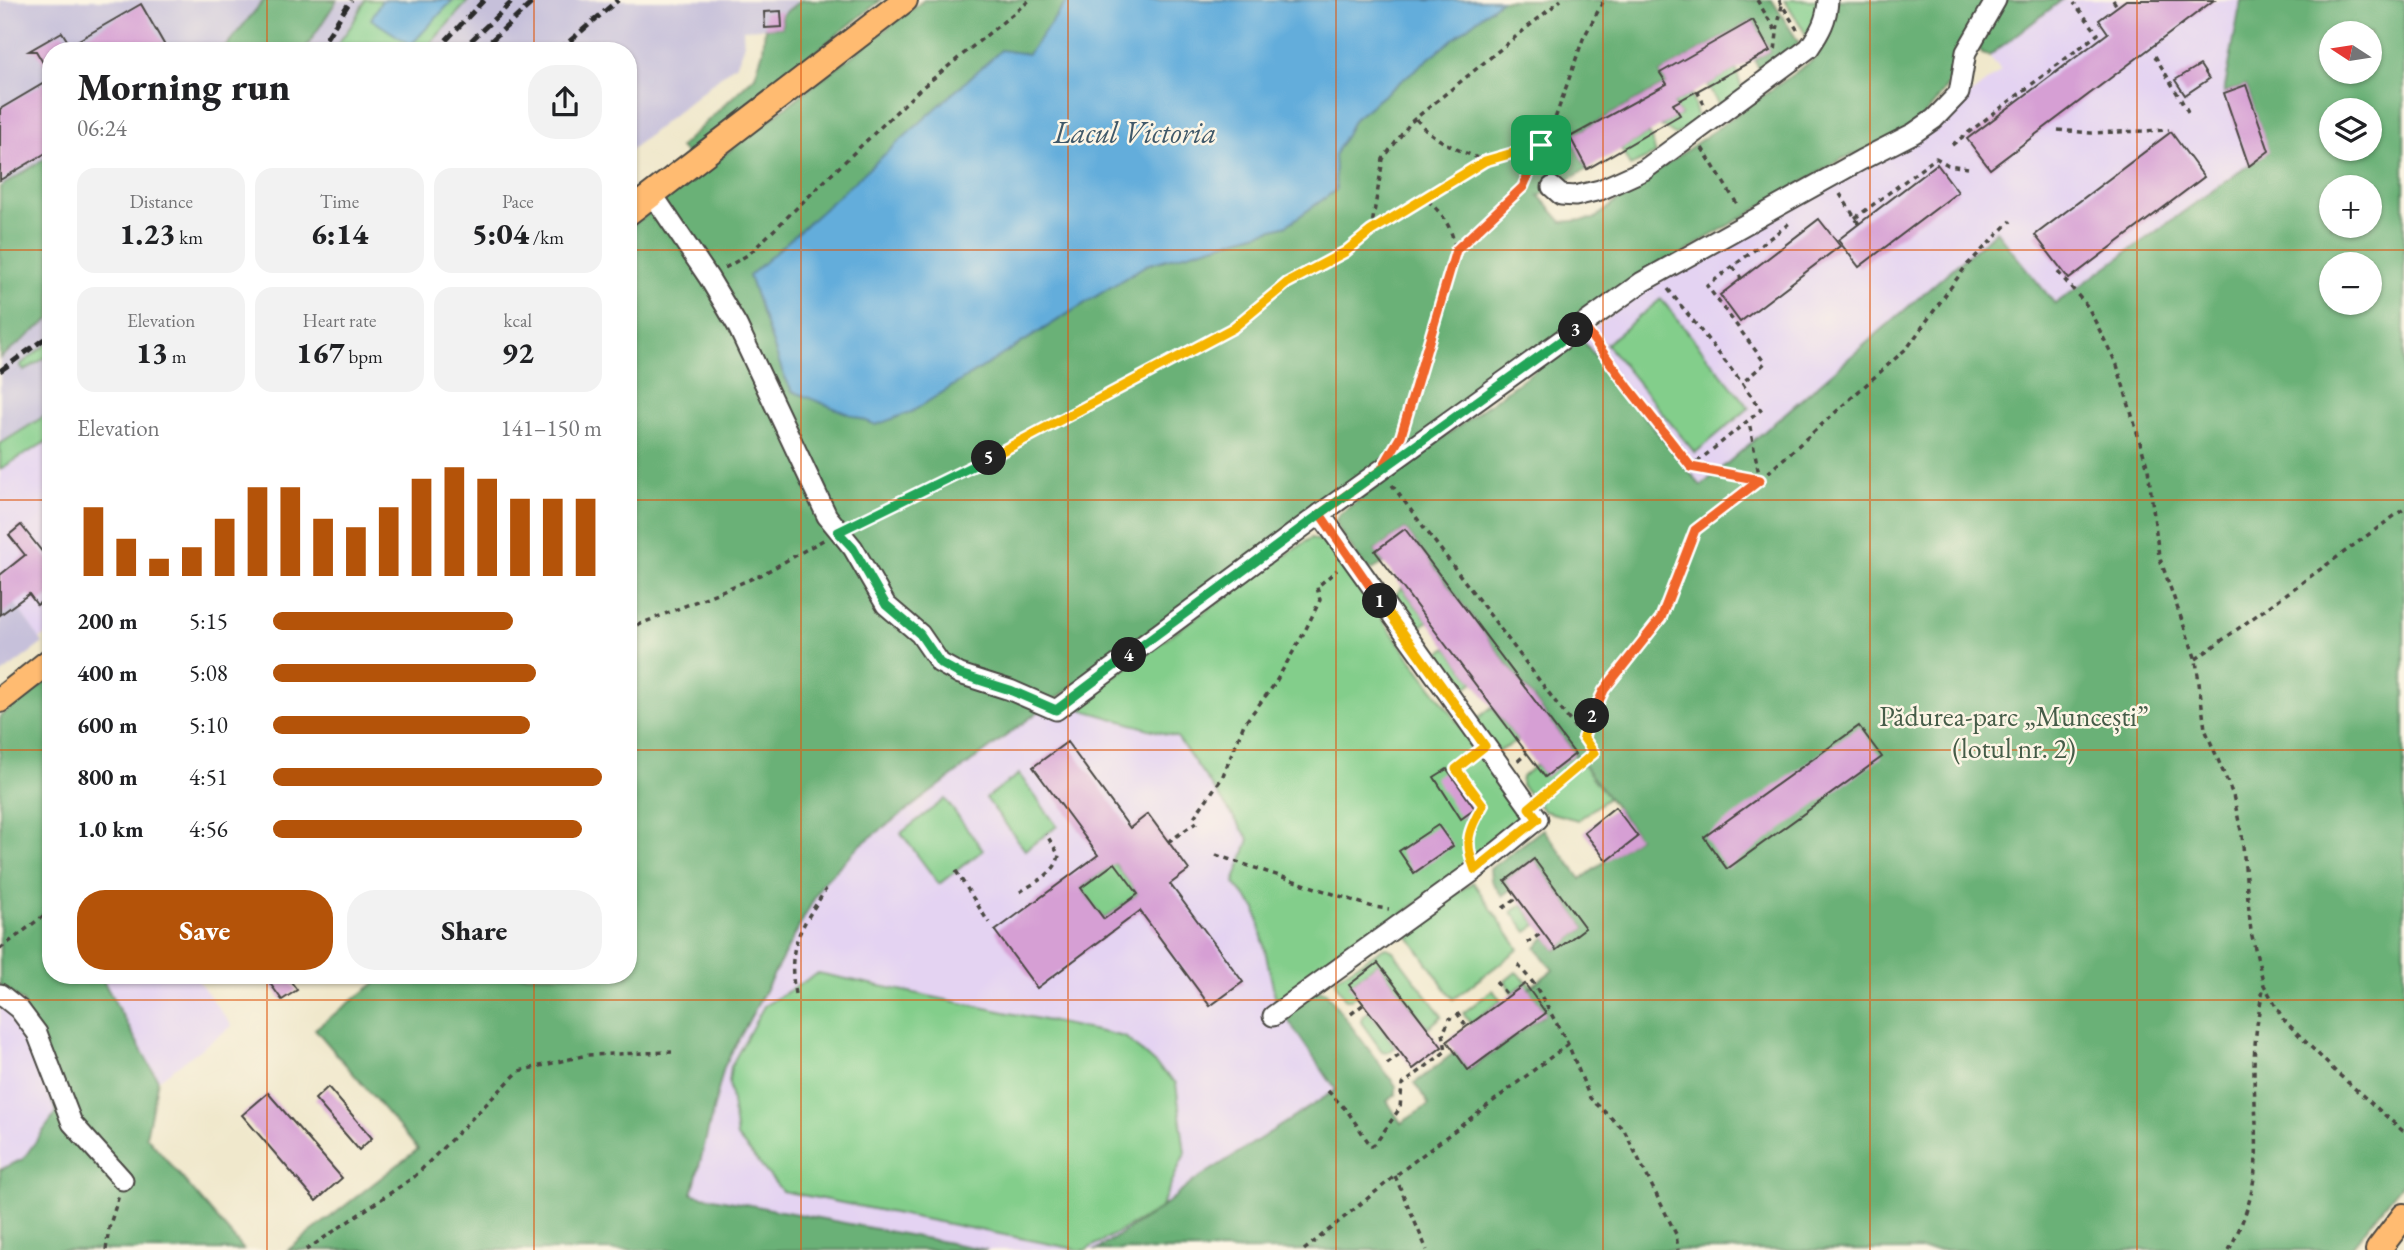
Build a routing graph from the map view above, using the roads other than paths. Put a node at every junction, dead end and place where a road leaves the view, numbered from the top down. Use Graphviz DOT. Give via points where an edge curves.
graph roads {
  1 [pos="905,0"];
  2 [pos="1828,0"];
  3 [pos="1996,0"];
  4 [pos="1552,187"];
  5 [pos="653,195"];
  6 [pos="637,207"];
  7 [pos="1320,514"];
  8 [pos="42,667"];
  9 [pos="0,700"];
  10 [pos="0,994"];
  11 [pos="1273,1016"];
  12 [pos="123,1180"];
  13 [pos="2403,1218"];
  14 [pos="2378,1250"];
  1 -- 5 [label="main road"];
  2 -- 4 [label="lane" via="1822,30 1809,48 1643,170 1575,196 1561,195"];
  3 -- 7 [label="lane" via="1966,52 1959,93 1934,119 1642,282"];
  5 -- 6 [label="main road"];
  5 -- 7 [label="lane" via="737,325 827,516 853,548 886,605 920,634 940,663 960,674 1056,710"];
  7 -- 11 [label="lane" via="1538,819"];
  8 -- 9 [label="main road"];
  10 -- 12 [label="lane" via="37,1033 72,1123"];
  13 -- 14 [label="main road"];
}
